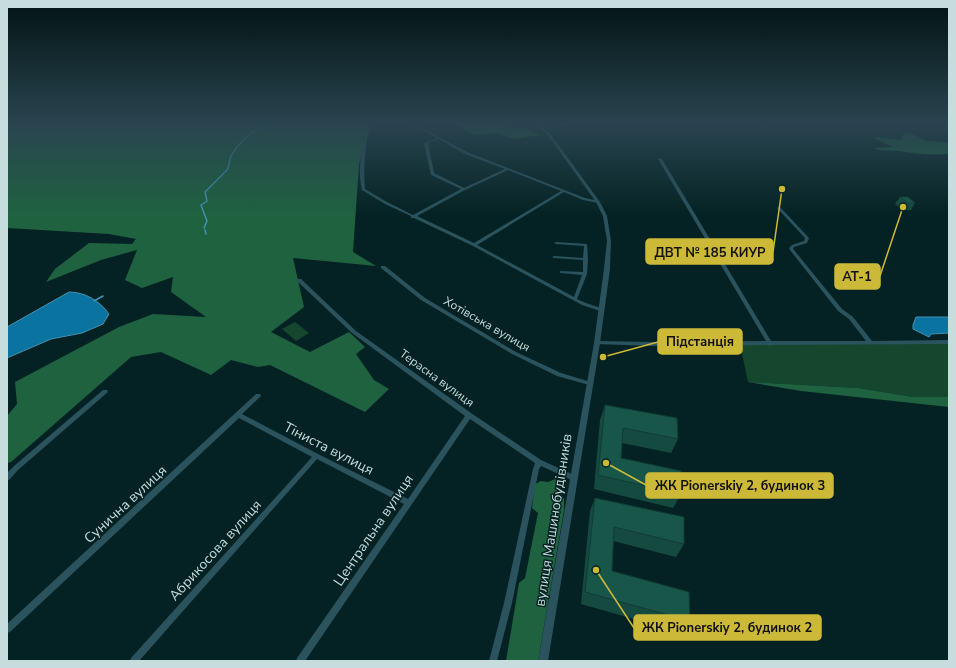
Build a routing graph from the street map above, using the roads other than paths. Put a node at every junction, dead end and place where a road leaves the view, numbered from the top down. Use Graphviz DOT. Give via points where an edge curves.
graph roads {
  1 [pos="363,154"];
  2 [pos="428,154"];
  3 [pos="469,154"];
  4 [pos="563,154"];
  5 [pos="660,158"];
  6 [pos="508,169"];
  7 [pos="464,189"];
  8 [pos="564,191"];
  9 [pos="598,202"];
  10 [pos="779,208"];
  11 [pos="412,217"];
  12 [pos="556,243"];
  13 [pos="474,245"];
  14 [pos="554,257"];
  15 [pos="586,259"];
  16 [pos="383,267"];
  17 [pos="561,272"];
  18 [pos="585,274"];
  19 [pos="299,280"];
  20 [pos="575,299"];
  21 [pos="602,310"];
  22 [pos="870,342"];
  23 [pos="949,342"];
  24 [pos="597,343"];
  25 [pos="770,344"];
  26 [pos="589,383"];
  27 [pos="105,392"];
  28 [pos="258,396"];
  29 [pos="239,415"];
  30 [pos="469,415"];
  31 [pos="316,456"];
  32 [pos="539,462"];
  33 [pos="7,478"];
  34 [pos="574,478"];
  35 [pos="408,502"];
  36 [pos="7,629"];
  37 [pos="134,661"];
  38 [pos="300,661"];
  39 [pos="493,661"];
  40 [pos="543,661"];
  1 -- 11 [label="street" via="361,166 363,189"];
  2 -- 7 [label="street" via="432,174"];
  3 -- 6 [label="street"];
  4 -- 9 [label="street, вулиця Машинобудівників"];
  5 -- 25 [label="street"];
  6 -- 7 [label="street"];
  6 -- 8 [label="street"];
  7 -- 11 [label="street"];
  8 -- 9 [label="street"];
  8 -- 13 [label="street"];
  9 -- 21 [label="street, вулиця Машинобудівників" via="605,216 609,241"];
  10 -- 22 [label="street" via="807,238 806,242 793,246 792,250 840,310 851,318"];
  11 -- 13 [label="street"];
  12 -- 15 [label="street" via="586,245"];
  13 -- 20 [label="street"];
  14 -- 15 [label="street"];
  15 -- 18 [label="street"];
  16 -- 26 [label="street, Хотівська вулиця" via="423,298 514,353 559,375"];
  17 -- 18 [label="street"];
  18 -- 20 [label="street"];
  19 -- 30 [label="street, Терасна вулиця" via="354,332"];
  20 -- 21 [label="street"];
  21 -- 24 [label="street, вулиця Машинобудівників"];
  22 -- 23 [label="street"];
  22 -- 25 [label="street"];
  24 -- 25 [label="street"];
  24 -- 26 [label="street, вулиця Машинобудівників"];
  26 -- 34 [label="street, вулиця Машинобудівників"];
  27 -- 33 [label="street"];
  28 -- 29 [label="street, Сунична вулиця"];
  29 -- 31 [label="street, Тіниста вулиця"];
  29 -- 36 [label="street, Сунична вулиця"];
  30 -- 32 [label="street, Терасна вулиця"];
  30 -- 35 [label="street, Центральна вулиця"];
  31 -- 35 [label="street, Тіниста вулиця"];
  31 -- 37 [label="street, Абрикосова вулиця"];
  32 -- 34 [label="street, Терасна вулиця"];
  32 -- 39 [label="street"];
  34 -- 40 [label="street, вулиця Машинобудівників"];
  35 -- 38 [label="street, Центральна вулиця"];
}
